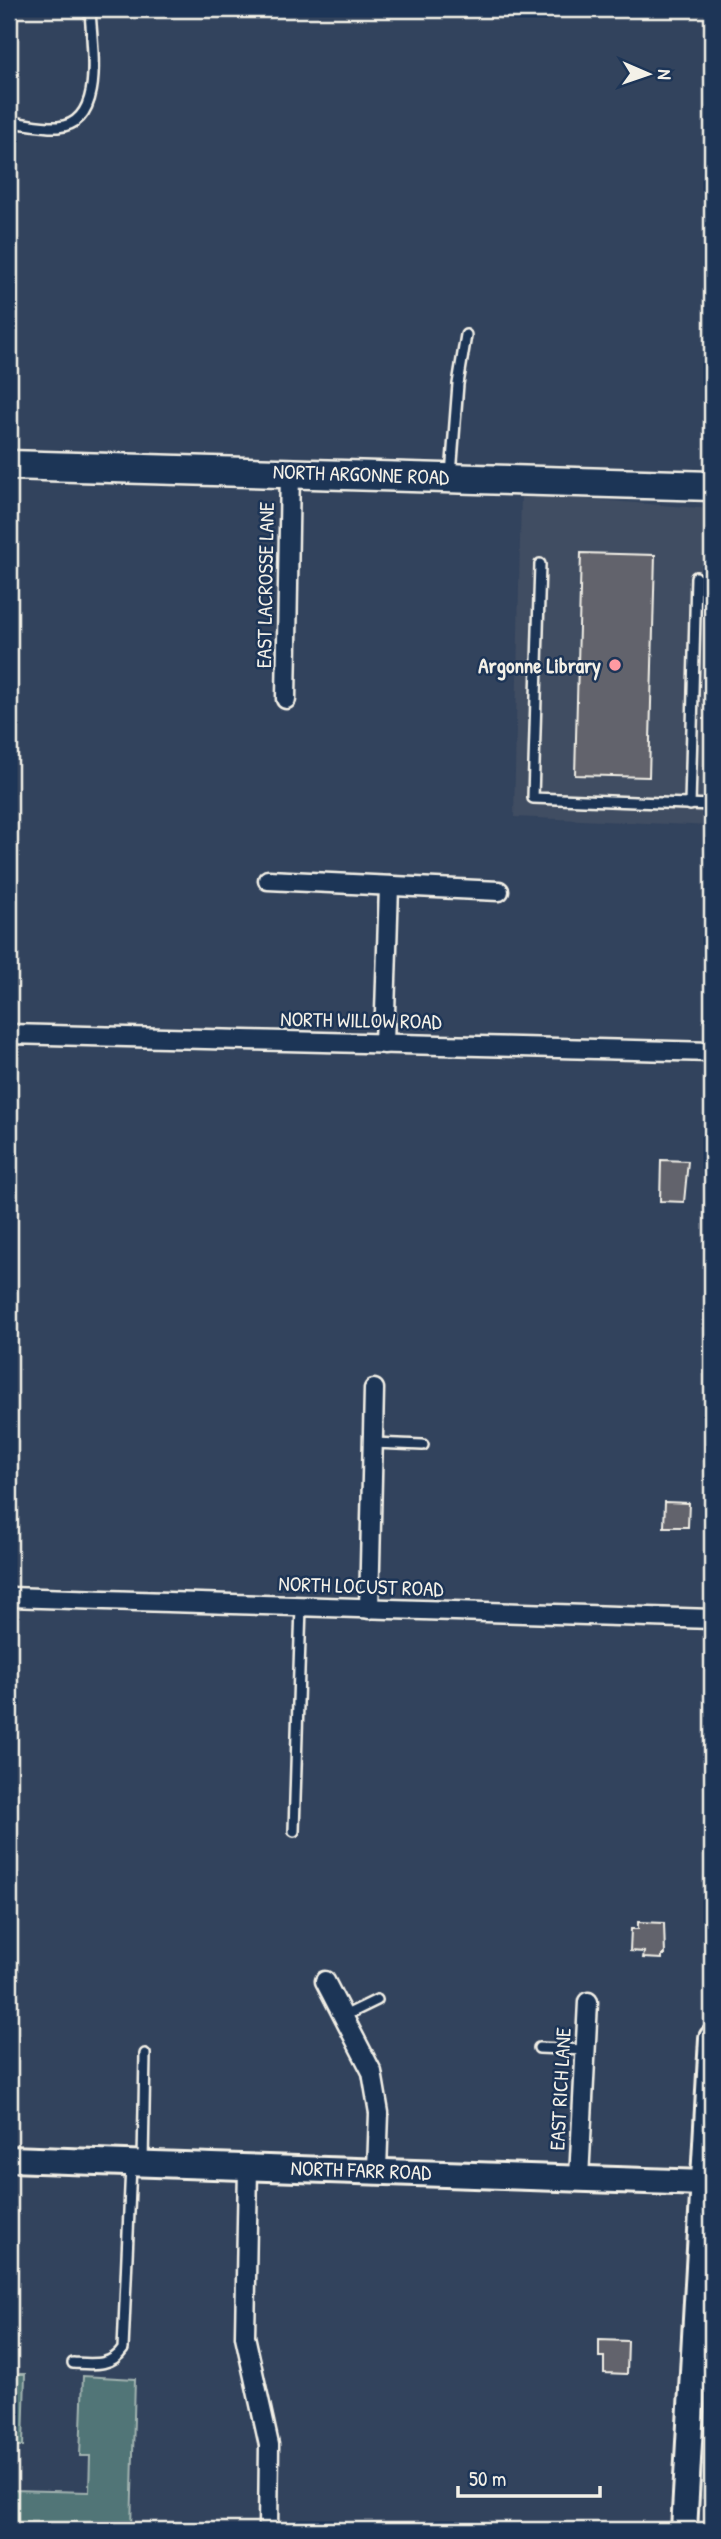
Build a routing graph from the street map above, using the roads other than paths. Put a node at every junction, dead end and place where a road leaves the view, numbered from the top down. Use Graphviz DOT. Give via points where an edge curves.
graph roads {
  1 [pos="90,9"];
  2 [pos="9,122"];
  3 [pos="466,335"];
  4 [pos="9,465"];
  5 [pos="290,471"];
  6 [pos="451,477"];
  7 [pos="712,486"];
  8 [pos="540,564"];
  9 [pos="696,577"];
  10 [pos="286,699"];
  11 [pos="690,805"];
  12 [pos="712,805"];
  13 [pos="268,880"];
  14 [pos="389,886"];
  15 [pos="499,891"];
  16 [pos="9,1034"];
  17 [pos="384,1044"];
  18 [pos="712,1052"];
  19 [pos="374,1389"];
  20 [pos="373,1443"];
  21 [pos="423,1445"];
  22 [pos="9,1597"];
  23 [pos="301,1606"];
  24 [pos="369,1609"];
  25 [pos="712,1619"];
  26 [pos="294,1831"];
  27 [pos="325,1981"];
  28 [pos="377,2000"];
  29 [pos="588,2002"];
  30 [pos="344,2016"];
  31 [pos="712,2038"];
  32 [pos="540,2048"];
  33 [pos="585,2050"];
  34 [pos="145,2054"];
  35 [pos="9,2159"];
  36 [pos="137,2164"];
  37 [pos="248,2167"];
  38 [pos="377,2170"];
  39 [pos="579,2178"];
  40 [pos="708,2183"];
  41 [pos="73,2363"];
  42 [pos="268,2530"];
  43 [pos="684,2530"];
  1 -- 2 [label="lane" via="90,104 81,118 59,127"];
  3 -- 6 [label="lane"];
  4 -- 5 [label="main road, NORTH ARGONNE ROAD"];
  5 -- 6 [label="main road, NORTH ARGONNE ROAD"];
  5 -- 10 [label="street, EAST LACROSSE LANE"];
  6 -- 7 [label="main road, NORTH ARGONNE ROAD"];
  8 -- 11 [label="lane" via="533,798"];
  9 -- 11 [label="lane"];
  11 -- 12 [label="lane"];
  13 -- 14 [label="street"];
  14 -- 15 [label="street"];
  14 -- 17 [label="street"];
  16 -- 17 [label="street, NORTH WILLOW ROAD"];
  17 -- 18 [label="street, NORTH WILLOW ROAD"];
  19 -- 20 [label="street"];
  20 -- 21 [label="lane"];
  20 -- 24 [label="street"];
  22 -- 23 [label="street, NORTH LOCUST ROAD"];
  23 -- 24 [label="street, NORTH LOCUST ROAD"];
  23 -- 26 [label="lane"];
  24 -- 25 [label="street, NORTH LOCUST ROAD"];
  27 -- 30 [label="street"];
  28 -- 30 [label="lane"];
  29 -- 33 [label="street, EAST RICH LANE"];
  30 -- 38 [label="street" via="372,2072 379,2113"];
  31 -- 40 [label="street"];
  32 -- 33 [label="lane"];
  33 -- 39 [label="street, EAST RICH LANE"];
  34 -- 36 [label="lane"];
  35 -- 36 [label="street, NORTH FARR ROAD"];
  36 -- 37 [label="street, NORTH FARR ROAD"];
  36 -- 41 [label="lane" via="123,2349 118,2357 102,2364"];
  37 -- 38 [label="street, NORTH FARR ROAD"];
  37 -- 42 [label="street" via="245,2336 269,2445"];
  38 -- 39 [label="street, NORTH FARR ROAD"];
  39 -- 40 [label="street, NORTH FARR ROAD"];
  40 -- 43 [label="street"];
}
